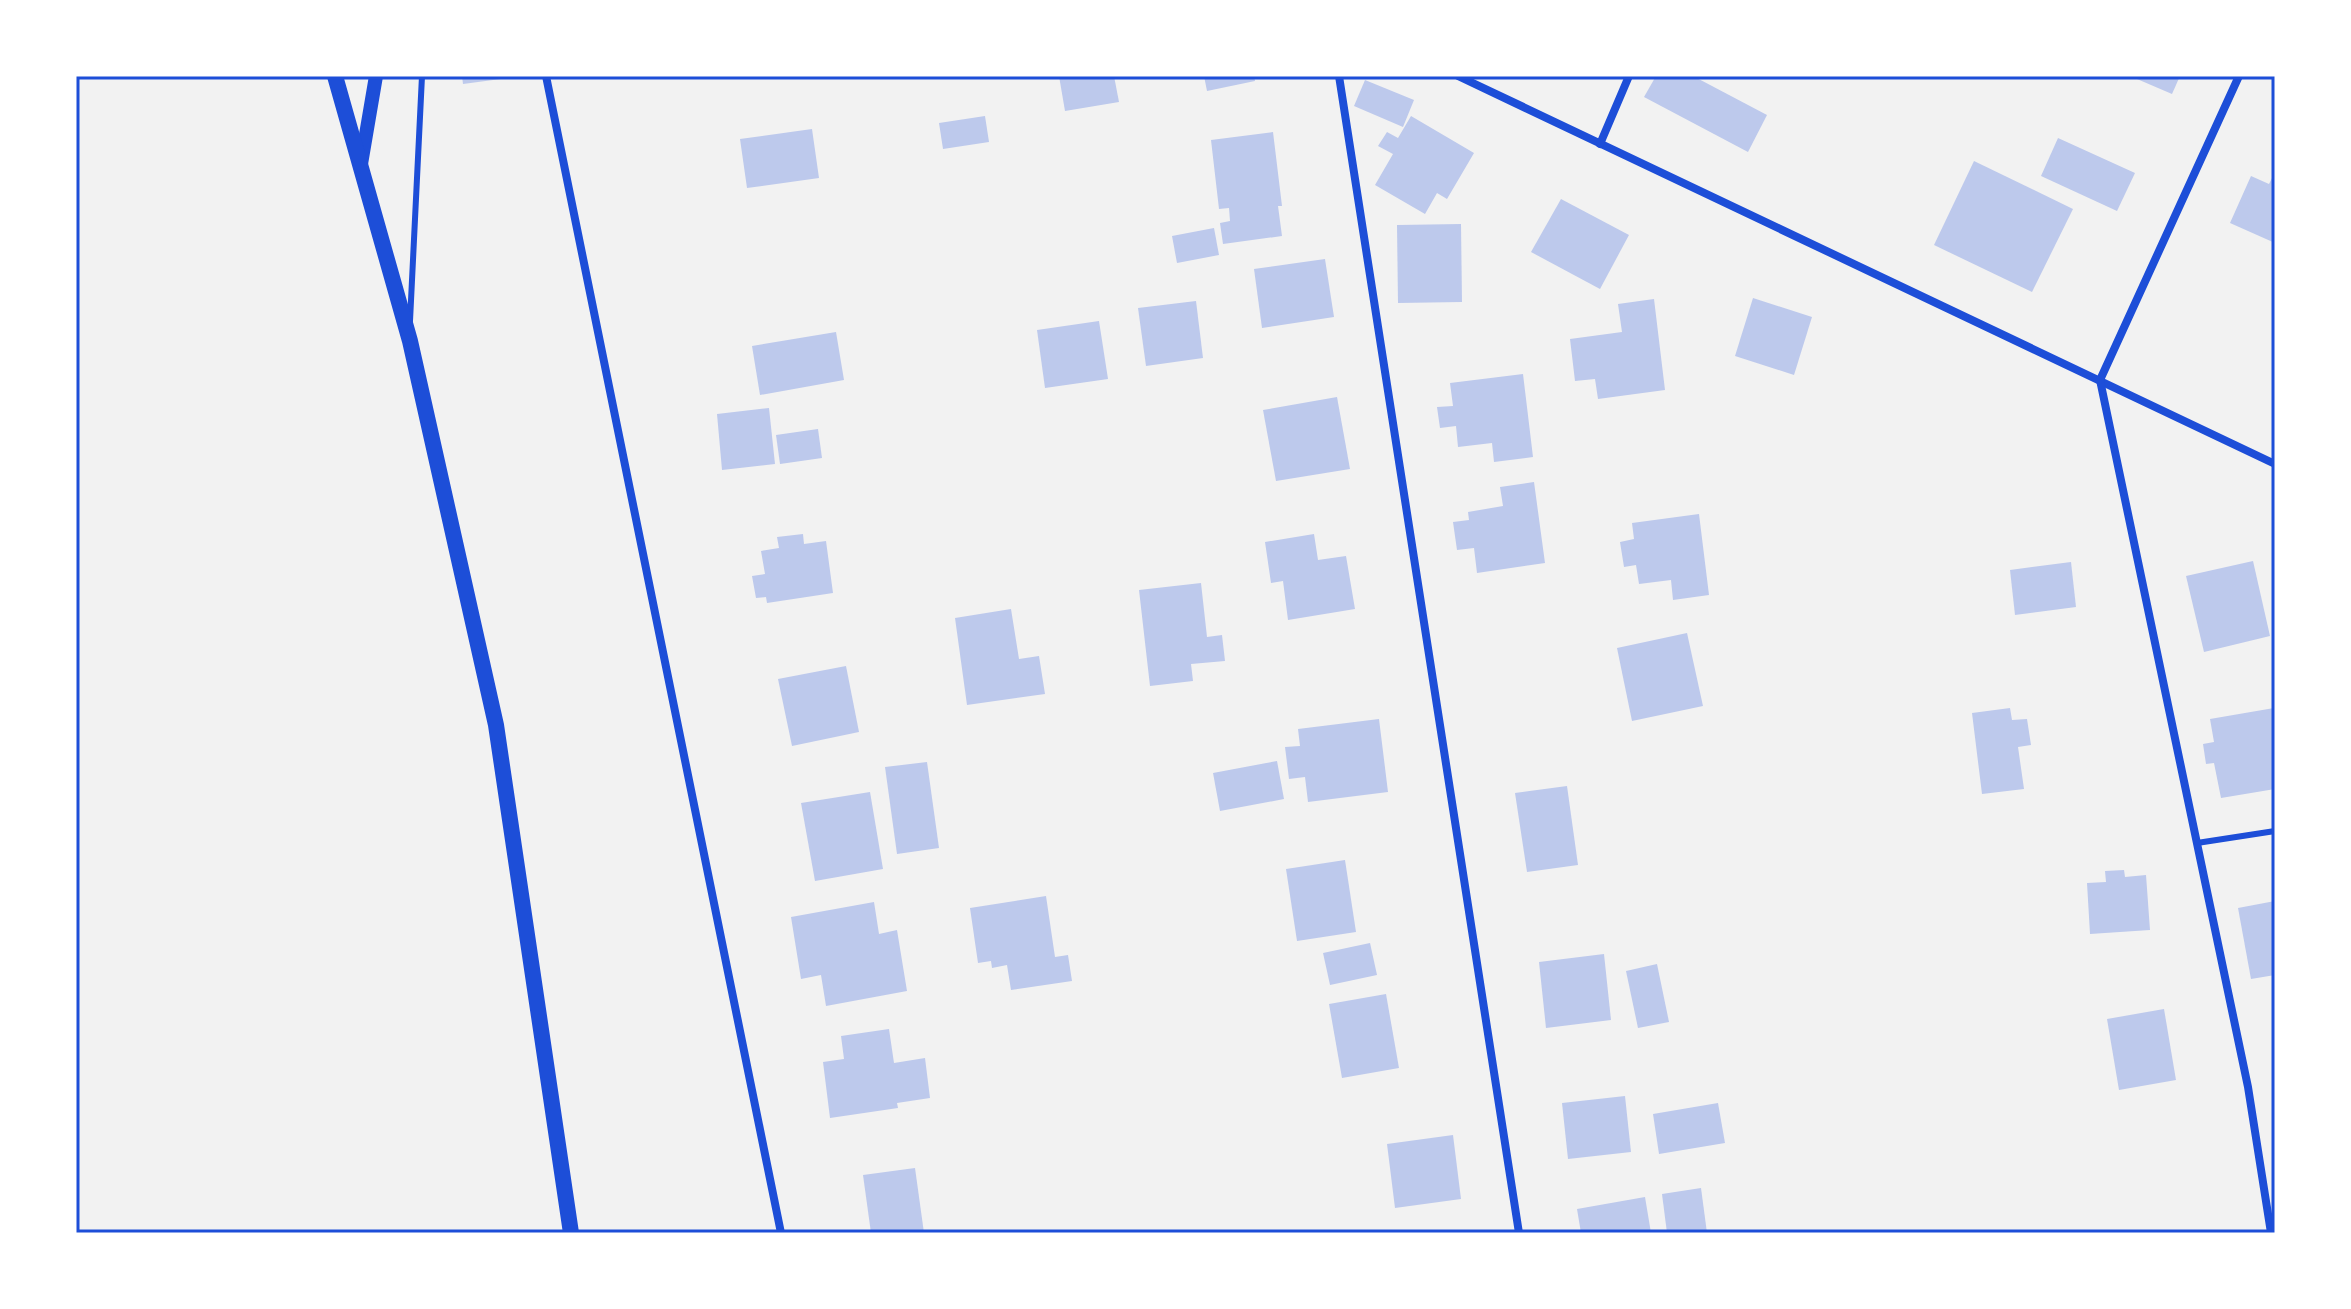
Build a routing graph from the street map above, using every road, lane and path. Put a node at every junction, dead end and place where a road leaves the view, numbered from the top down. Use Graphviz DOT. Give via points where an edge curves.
graph roads {
  1 [pos="335,76"];
  2 [pos="376,76"];
  3 [pos="422,76"];
  4 [pos="546,76"];
  5 [pos="1339,76"];
  6 [pos="1458,76"];
  7 [pos="1629,76"];
  8 [pos="2239,76"];
  9 [pos="1600,144"];
  10 [pos="361,164"];
  11 [pos="410,341"];
  12 [pos="2100,380"];
  13 [pos="2275,464"];
  14 [pos="2275,831"];
  15 [pos="2197,843"];
  16 [pos="571,1233"];
  17 [pos="781,1233"];
  18 [pos="1519,1233"];
  19 [pos="2271,1233"];
  1 -- 10 [label="main road"];
  2 -- 10 [label="street"];
  3 -- 11 [label="lane"];
  4 -- 17 [label="street"];
  5 -- 18 [label="street"];
  6 -- 9 [label="street"];
  7 -- 9 [label="street"];
  8 -- 12 [label="street"];
  9 -- 12 [label="street"];
  10 -- 11 [label="main road"];
  11 -- 16 [label="main road" via="496,725"];
  12 -- 13 [label="street"];
  12 -- 15 [label="street"];
  14 -- 15 [label="lane"];
  15 -- 19 [label="street" via="2248,1087"];
}
